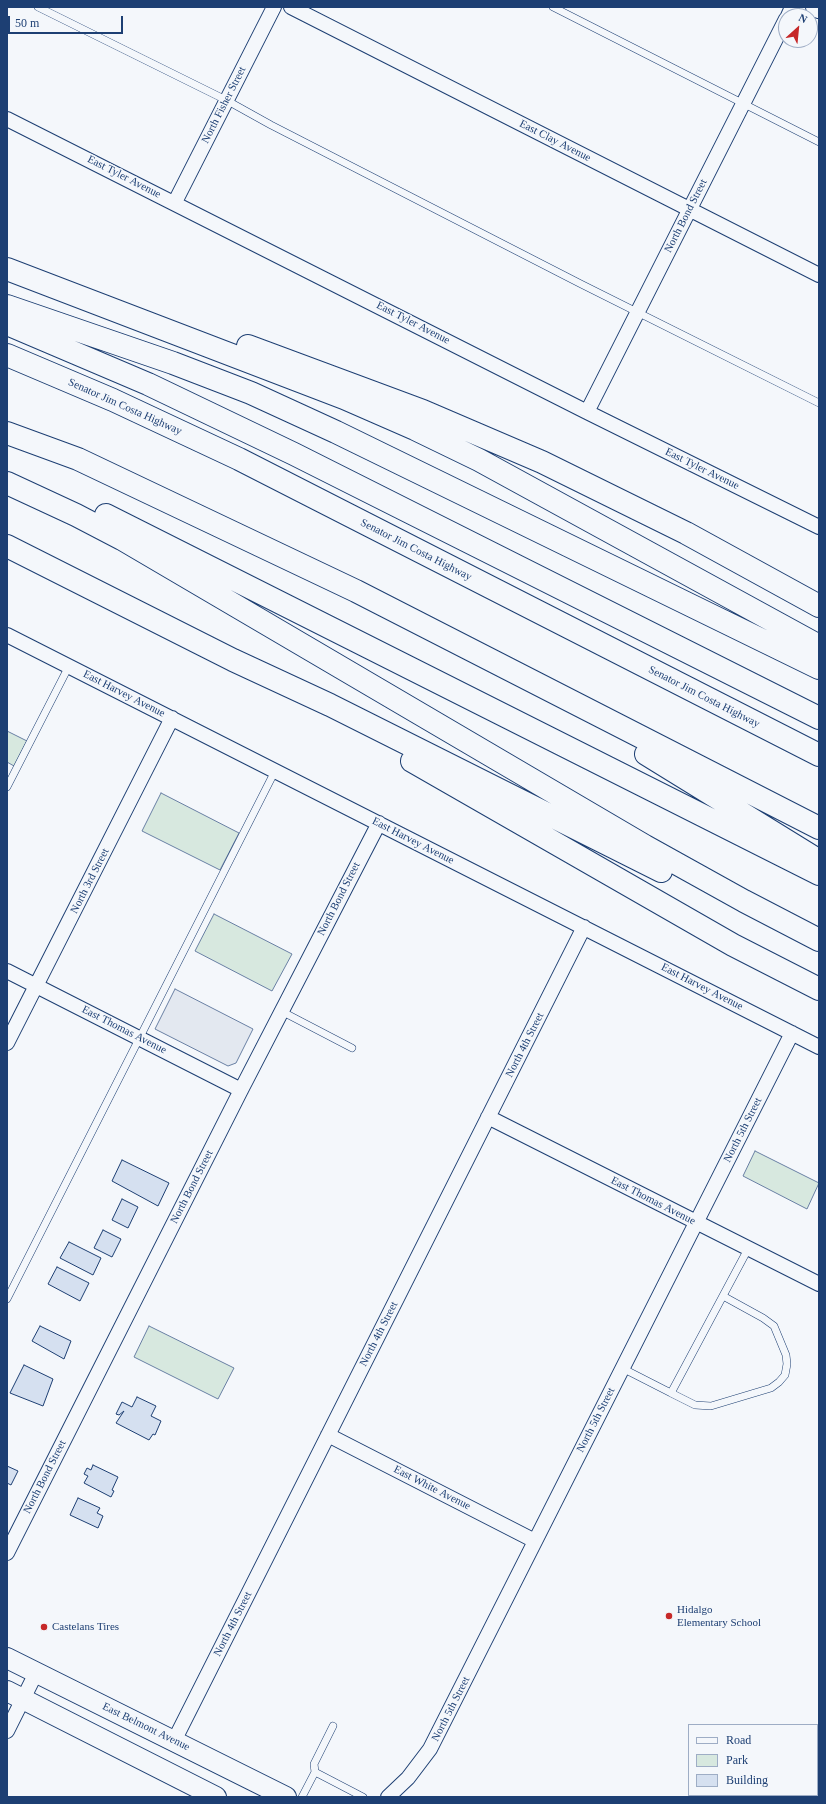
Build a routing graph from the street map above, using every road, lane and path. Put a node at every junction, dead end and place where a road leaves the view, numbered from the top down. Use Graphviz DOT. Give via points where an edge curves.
graph roads {
  1 [pos="38,7"];
  2 [pos="274,7"];
  3 [pos="291,7"];
  4 [pos="552,7"];
  5 [pos="816,7"];
  6 [pos="819,8"];
  7 [pos="778,35"];
  8 [pos="226,100"];
  9 [pos="743,104"];
  10 [pos="7,118"];
  11 [pos="819,142"];
  12 [pos="175,202"];
  13 [pos="690,209"];
  14 [pos="7,265"];
  15 [pos="7,269"];
  16 [pos="819,275"];
  17 [pos="7,306"];
  18 [pos="638,312"];
  19 [pos="7,324"];
  20 [pos="7,355"];
  21 [pos="819,403"];
  22 [pos="587,412"];
  23 [pos="7,432"];
  24 [pos="7,469"];
  25 [pos="7,483"];
  26 [pos="819,527"];
  27 [pos="7,546"];
  28 [pos="819,606"];
  29 [pos="7,635"];
  30 [pos="819,646"];
  31 [pos="233,660"];
  32 [pos="69,666"];
  33 [pos="504,667"];
  34 [pos="819,668"];
  35 [pos="172,718"];
  36 [pos="819,718"];
  37 [pos="819,755"];
  38 [pos="275,771"];
  39 [pos="7,787"];
  40 [pos="379,823"];
  41 [pos="819,828"];
  42 [pos="819,860"];
  43 [pos="819,874"];
  44 [pos="584,927"];
  45 [pos="819,940"];
  46 [pos="819,950"];
  47 [pos="7,971"];
  48 [pos="36,986"];
  49 [pos="819,989"];
  50 [pos="281,1011"];
  51 [pos="792,1033"];
  52 [pos="140,1038"];
  53 [pos="7,1043"];
  54 [pos="819,1047"];
  55 [pos="352,1048"];
  56 [pos="241,1090"];
  57 [pos="488,1117"];
  58 [pos="696,1222"];
  59 [pos="748,1249"];
  60 [pos="819,1284"];
  61 [pos="723,1296"];
  62 [pos="7,1299"];
  63 [pos="622,1368"];
  64 [pos="671,1393"];
  65 [pos="328,1436"];
  66 [pos="535,1541"];
  67 [pos="8,1547"];
  68 [pos="7,1658"];
  69 [pos="36,1673"];
  70 [pos="15,1695"];
  71 [pos="333,1726"];
  72 [pos="7,1730"];
  73 [pos="174,1741"];
  74 [pos="315,1772"];
  75 [pos="216,1797"];
  76 [pos="286,1797"];
  77 [pos="302,1797"];
  78 [pos="363,1797"];
  79 [pos="388,1797"];
  1 -- 8 [label="lane"];
  2 -- 8 [label="street, North Fisher Street"];
  3 -- 13 [label="street, East Clay Avenue"];
  4 -- 9 [label="lane"];
  5 -- 6 [label="main road"];
  7 -- 9 [label="street, North Bond Street"];
  8 -- 12 [label="street, North Fisher Street"];
  8 -- 18 [label="lane"];
  9 -- 11 [label="lane"];
  9 -- 13 [label="street, North Bond Street"];
  10 -- 12 [label="street, East Tyler Avenue"];
  12 -- 22 [label="street, East Tyler Avenue"];
  13 -- 16 [label="street, East Clay Avenue"];
  13 -- 18 [label="street, North Bond Street"];
  14 -- 28 [label="highway" via="298,363 483,436 686,533"];
  15 -- 30 [label="highway" via="344,398 415,429 485,463"];
  17 -- 34 [label="highway" via="173,363 251,393"];
  18 -- 21 [label="lane"];
  18 -- 22 [label="street, North Bond Street"];
  19 -- 36 [label="highway" via="190,404"];
  20 -- 37 [label="highway, Senator Jim Costa Highway" via="113,400 240,459"];
  22 -- 26 [label="street, East Tyler Avenue"];
  23 -- 33 [label="highway" via="78,459 356,591"];
  24 -- 43 [label="highway" via="164,543"];
  25 -- 45 [label="highway" via="76,515 156,559 645,846"];
  27 -- 31 [label="highway"];
  29 -- 32 [label="street, East Harvey Avenue"];
  31 -- 46 [label="highway" via="330,705"];
  31 -- 49 [label="highway" via="733,945"];
  32 -- 35 [label="street, East Harvey Avenue"];
  32 -- 39 [label="lane"];
  33 -- 41 [label="highway"];
  33 -- 42 [label="highway"];
  35 -- 38 [label="street, East Harvey Avenue"];
  35 -- 48 [label="street, North 3rd Street"];
  38 -- 40 [label="street, East Harvey Avenue"];
  38 -- 52 [label="lane"];
  40 -- 44 [label="street, East Harvey Avenue"];
  40 -- 50 [label="street, North Bond Street"];
  44 -- 51 [label="street, East Harvey Avenue"];
  44 -- 57 [label="street, North 4th Street"];
  47 -- 48 [label="street, East Thomas Avenue"];
  48 -- 52 [label="street, East Thomas Avenue"];
  48 -- 53 [label="street, North 3rd Street"];
  50 -- 55 [label="lane"];
  50 -- 56 [label="street, North Bond Street"];
  51 -- 54 [label="street, East Harvey Avenue"];
  51 -- 58 [label="street, North 5th Street"];
  52 -- 56 [label="street, East Thomas Avenue"];
  52 -- 62 [label="lane"];
  56 -- 67 [label="street, North Bond Street"];
  57 -- 58 [label="street, East Thomas Avenue"];
  57 -- 65 [label="street, North 4th Street"];
  58 -- 59 [label="street, East Thomas Avenue"];
  58 -- 63 [label="street, North 5th Street"];
  59 -- 60 [label="street, East Thomas Avenue"];
  59 -- 61 [label="lane"];
  61 -- 64 [label="lane"];
  61 -- 64 [label="lane" via="774,1326 786,1355 785,1374 771,1388 711,1406 695,1405"];
  63 -- 64 [label="lane"];
  63 -- 66 [label="street, North 5th Street"];
  65 -- 66 [label="street, East White Avenue"];
  65 -- 73 [label="street, North 4th Street"];
  66 -- 79 [label="street, North 5th Street" via="430,1749 408,1778"];
  68 -- 69 [label="main road, East Belmont Avenue"];
  69 -- 70 [label="street"];
  69 -- 73 [label="main road, East Belmont Avenue"];
  70 -- 72 [label="street"];
  70 -- 75 [label="main road"];
  71 -- 74 [label="lane" via="314,1764"];
  73 -- 76 [label="main road, East Belmont Avenue"];
  74 -- 77 [label="lane"];
  74 -- 78 [label="lane"];
}
